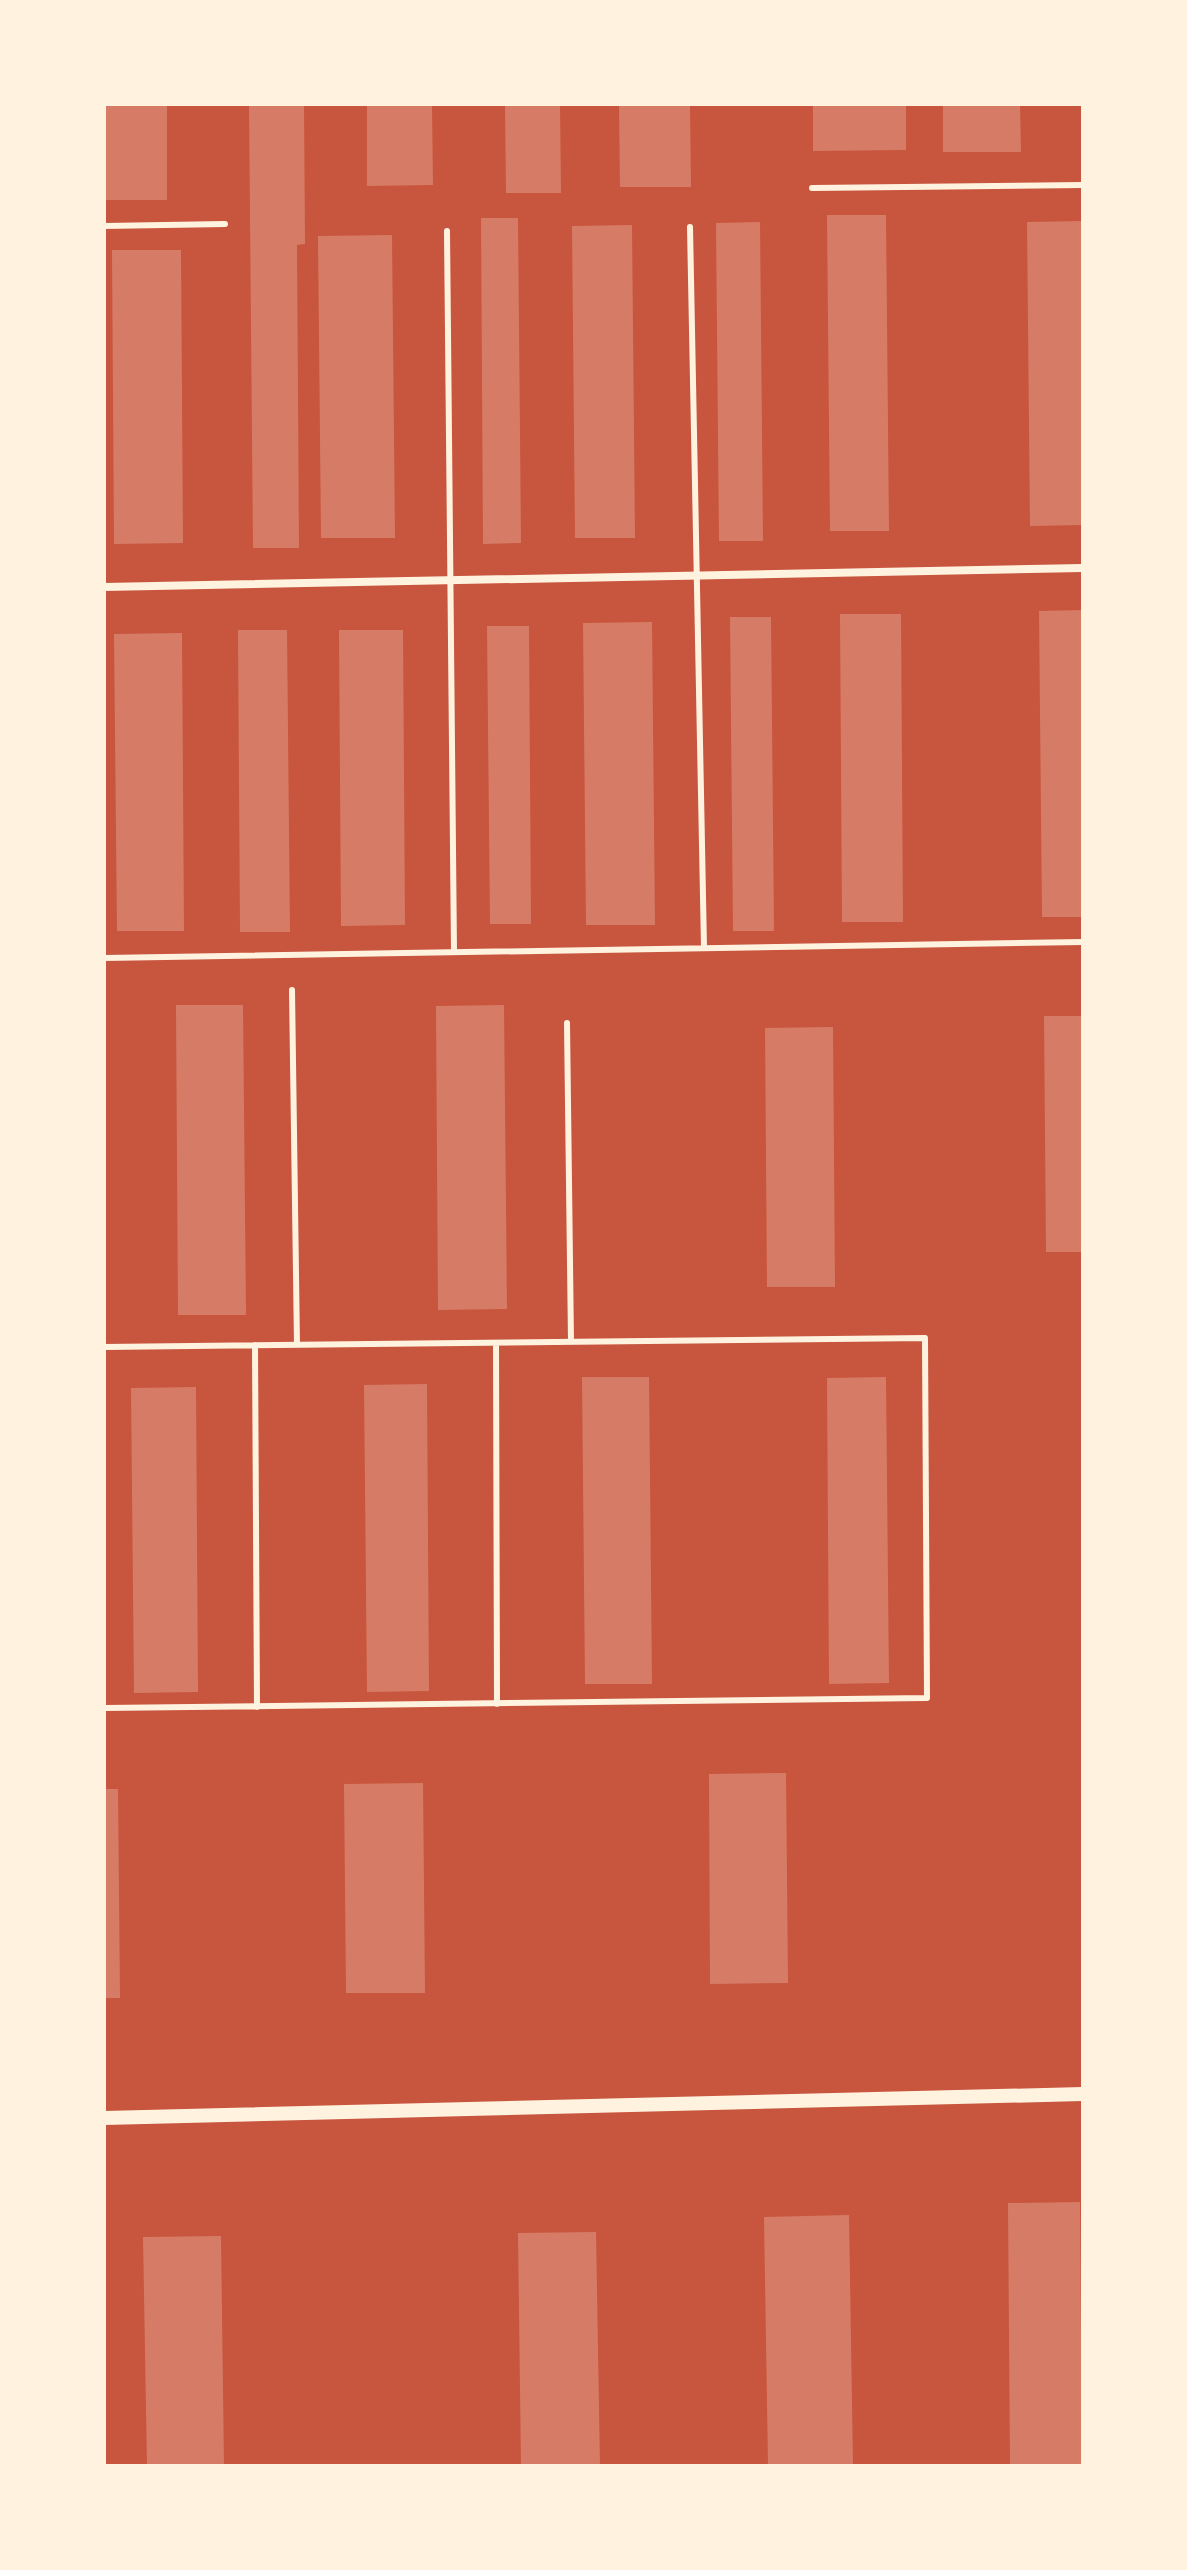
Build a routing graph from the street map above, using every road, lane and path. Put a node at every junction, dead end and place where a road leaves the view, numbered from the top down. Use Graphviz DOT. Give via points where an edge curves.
graph roads {
  1 [pos="1083,185"];
  2 [pos="812,188"];
  3 [pos="225,224"];
  4 [pos="104,226"];
  5 [pos="690,227"];
  6 [pos="447,231"];
  7 [pos="1083,568"];
  8 [pos="698,575"];
  9 [pos="450,580"];
  10 [pos="104,587"];
  11 [pos="1083,942"];
  12 [pos="704,948"];
  13 [pos="454,952"];
  14 [pos="104,958"];
  15 [pos="292,990"];
  16 [pos="567,1023"];
  17 [pos="571,1342"];
  18 [pos="496,1343"];
  19 [pos="255,1345"];
  20 [pos="297,1345"];
  21 [pos="104,1347"];
  22 [pos="497,1704"];
  23 [pos="257,1707"];
  24 [pos="104,1708"];
  25 [pos="1083,2094"];
  26 [pos="104,2118"];
  1 -- 2 [label="lane"];
  3 -- 4 [label="lane"];
  5 -- 8 [label="lane"];
  6 -- 9 [label="lane"];
  7 -- 8 [label="street"];
  8 -- 9 [label="street"];
  8 -- 12 [label="lane"];
  9 -- 10 [label="street"];
  9 -- 13 [label="lane"];
  11 -- 12 [label="lane"];
  12 -- 13 [label="lane"];
  13 -- 14 [label="lane"];
  15 -- 20 [label="lane"];
  16 -- 17 [label="lane"];
  17 -- 18 [label="lane"];
  17 -- 22 [label="lane" via="925,1338 927,1698"];
  18 -- 20 [label="lane"];
  18 -- 22 [label="lane"];
  19 -- 20 [label="lane"];
  19 -- 21 [label="lane"];
  19 -- 23 [label="lane"];
  22 -- 23 [label="lane"];
  23 -- 24 [label="lane"];
  25 -- 26 [label="street"];
}
